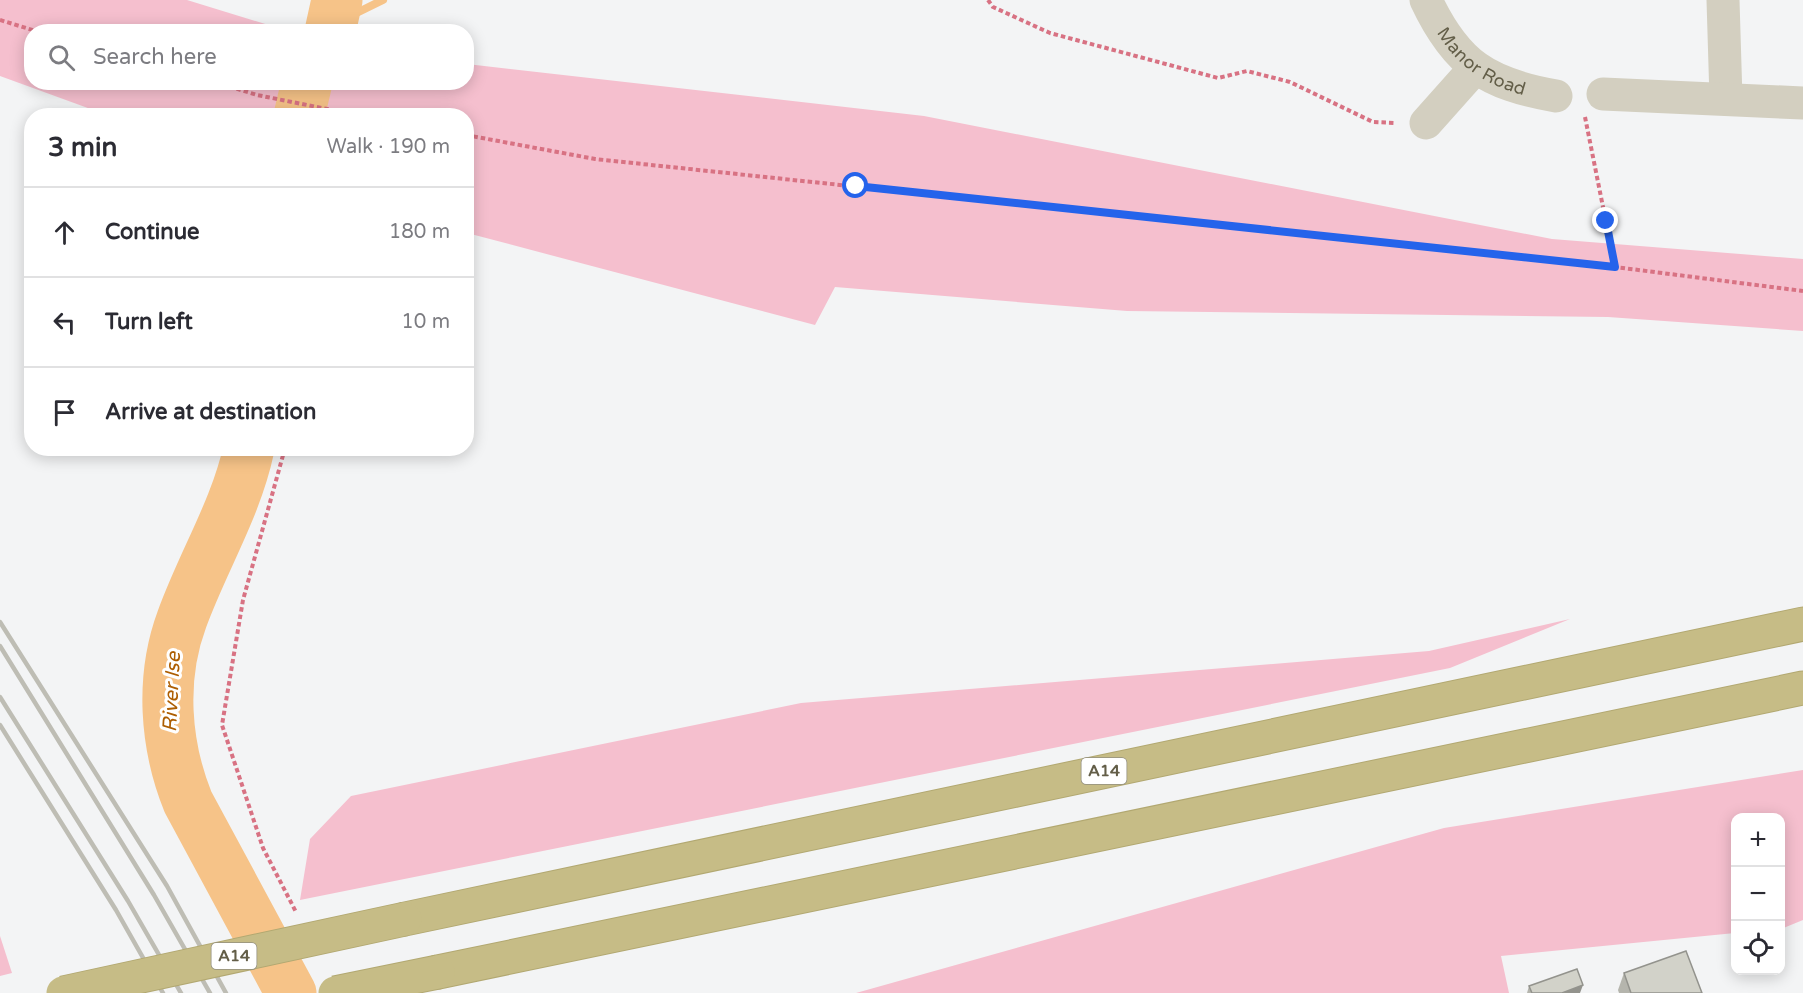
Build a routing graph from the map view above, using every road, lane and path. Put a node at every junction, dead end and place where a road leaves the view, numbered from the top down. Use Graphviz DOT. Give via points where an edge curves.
graph roads {
  1 [pos="988,0"];
  2 [pos="1426,0"];
  3 [pos="1723,0"];
  4 [pos="0,20"];
  5 [pos="24,27"];
  6 [pos="1475,68"];
  7 [pos="241,90"];
  8 [pos="1580,99"];
  9 [pos="1726,99"];
  10 [pos="1803,103"];
  11 [pos="320,108"];
  12 [pos="1426,123"];
  13 [pos="474,136"];
  14 [pos="1615,267"];
  15 [pos="1803,291"];
  16 [pos="283,456"];
  17 [pos="1803,624"];
  18 [pos="1803,688"];
  19 [pos="300,920"];
  20 [pos="63,993"];
  21 [pos="335,993"];
  1 -- 12 [label="path" via="993,7 1050,33 1218,78 1247,71 1290,82 1373,122"];
  2 -- 6 [label="street, Manor Road" via="1451,44"];
  3 -- 9 [label="street"];
  4 -- 5 [label="path"];
  6 -- 8 [label="street, Manor Road" via="1518,89"];
  6 -- 12 [label="street"];
  7 -- 11 [label="path"];
  8 -- 9 [label="street, Manor Road"];
  8 -- 14 [label="path"];
  9 -- 10 [label="street, Manor Road"];
  13 -- 14 [label="path" via="595,159"];
  14 -- 15 [label="path"];
  16 -- 19 [label="path" via="243,600 222,725 263,848"];
  17 -- 20 [label="highway, A14, bridge"];
  18 -- 21 [label="highway, bridge"];
}
